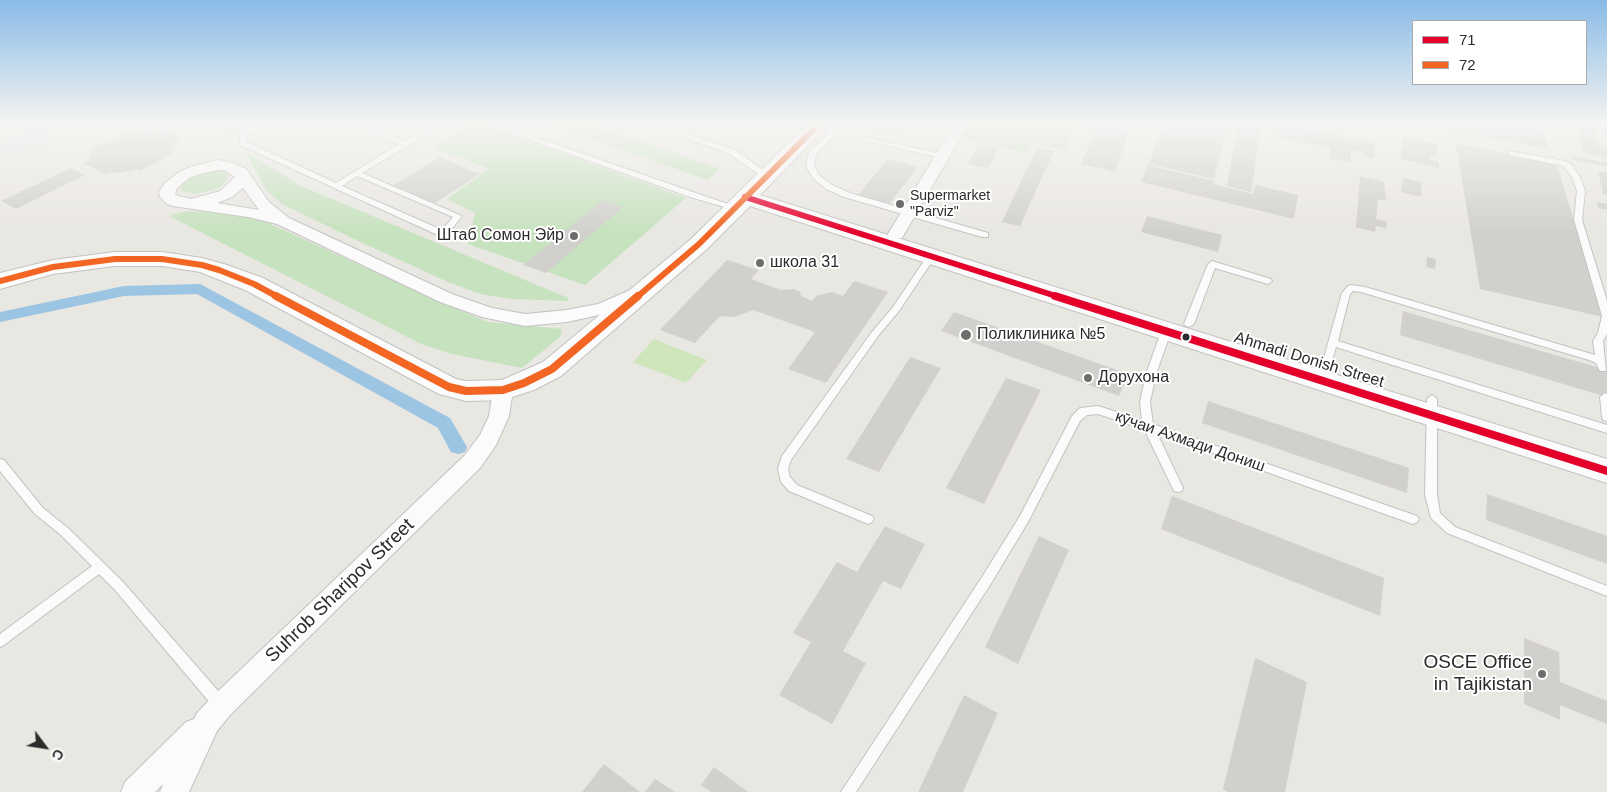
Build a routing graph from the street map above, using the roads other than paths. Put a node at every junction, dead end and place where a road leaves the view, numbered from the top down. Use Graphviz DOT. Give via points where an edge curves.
graph roads {
  1 [pos="280,160"];
  2 [pos="379,160"];
  3 [pos="599,160"];
  4 [pos="735,160"];
  5 [pos="783,160"];
  6 [pos="811,160"];
  7 [pos="940,160"];
  8 [pos="1552,160"];
  9 [pos="356,174"];
  10 [pos="243,177"];
  11 [pos="336,186"];
  12 [pos="750,193"];
  13 [pos="191,204"];
  14 [pos="806,210"];
  15 [pos="283,220"];
  16 [pos="902,224"];
  17 [pos="985,236"];
  18 [pos="931,257"];
  19 [pos="0,281"];
  20 [pos="1268,281"];
  21 [pos="651,284"];
  22 [pos="1178,328"];
  23 [pos="1330,354"];
  24 [pos="503,390"];
  25 [pos="1605,397"];
  26 [pos="1431,408"];
  27 [pos="1607,417"];
  28 [pos="1148,426"];
  29 [pos="1607,429"];
  30 [pos="1607,454"];
  31 [pos="0,463"];
  32 [pos="1607,471"];
  33 [pos="1178,488"];
  34 [pos="868,519"];
  35 [pos="1413,520"];
  36 [pos="100,567"];
  37 [pos="1607,590"];
  38 [pos="0,641"];
  39 [pos="214,714"];
  40 [pos="134,792"];
  41 [pos="174,792"];
  42 [pos="848,792"];
  1 -- 11 [label="lane"];
  2 -- 9 [label="lane"];
  3 -- 12 [label="lane" via="692,195"];
  4 -- 12 [label="lane"];
  5 -- 12 [label="street"];
  6 -- 16 [label="lane" via="810,166 816,176 829,187"];
  7 -- 16 [label="street"];
  8 -- 23 [label="lane" via="1568,166 1580,191 1578,220 1607,316 1598,341 1601,365 1357,288 1346,293"];
  9 -- 11 [label="lane"];
  9 -- 11 [label="lane" via="458,216 444,234"];
  10 -- 13 [label="street" via="226,194"];
  10 -- 13 [label="street" via="236,168 223,165 184,175 170,186 168,197"];
  10 -- 15 [label="street" via="263,205"];
  12 -- 14 [label="street, Ahmadi Donish Street"];
  12 -- 21 [label="street" via="699,244"];
  13 -- 15 [label="street"];
  14 -- 16 [label="street, Ahmadi Donish Street"];
  14 -- 18 [label="street, Ahmadi Donish Street"];
  15 -- 21 [label="street" via="446,298 488,314 526,320 602,309"];
  16 -- 17 [label="lane"];
  16 -- 22 [label="street, Ahmadi Donish Street"];
  18 -- 22 [label="street, Ahmadi Donish Street"];
  18 -- 34 [label="lane" via="786,458 783,468 785,479 792,488"];
  19 -- 24 [label="street" via="53,267 115,259 202,265 254,284 449,387 466,391"];
  20 -- 22 [label="lane" via="1212,264"];
  21 -- 24 [label="street" via="552,369"];
  22 -- 23 [label="street, Ahmadi Donish Street"];
  22 -- 26 [label="street, Ahmadi Donish Street"];
  22 -- 28 [label="lane" via="1151,374 1145,402"];
  23 -- 26 [label="street, Ahmadi Donish Street"];
  23 -- 29 [label="lane"];
  24 -- 39 [label="street, Suhrob Sharipov Street" via="499,416 489,439 472,462"];
  25 -- 27 [label="lane"];
  26 -- 30 [label="street, Ahmadi Donish Street"];
  26 -- 32 [label="street, Ahmadi Donish Street"];
  26 -- 37 [label="lane" via="1431,495 1436,515 1445,526"];
  28 -- 33 [label="lane"];
  28 -- 35 [label="lane, кӯчаи Ахмади Дониш"];
  28 -- 42 [label="lane, кӯчаи Ахмади Дониш" via="1098,410 1084,411 1076,419 1024,519"];
  31 -- 36 [label="lane" via="39,511"];
  36 -- 38 [label="lane"];
  36 -- 39 [label="lane"];
  39 -- 40 [label="street"];
  39 -- 41 [label="street, Suhrob Sharipov Street"];
}
